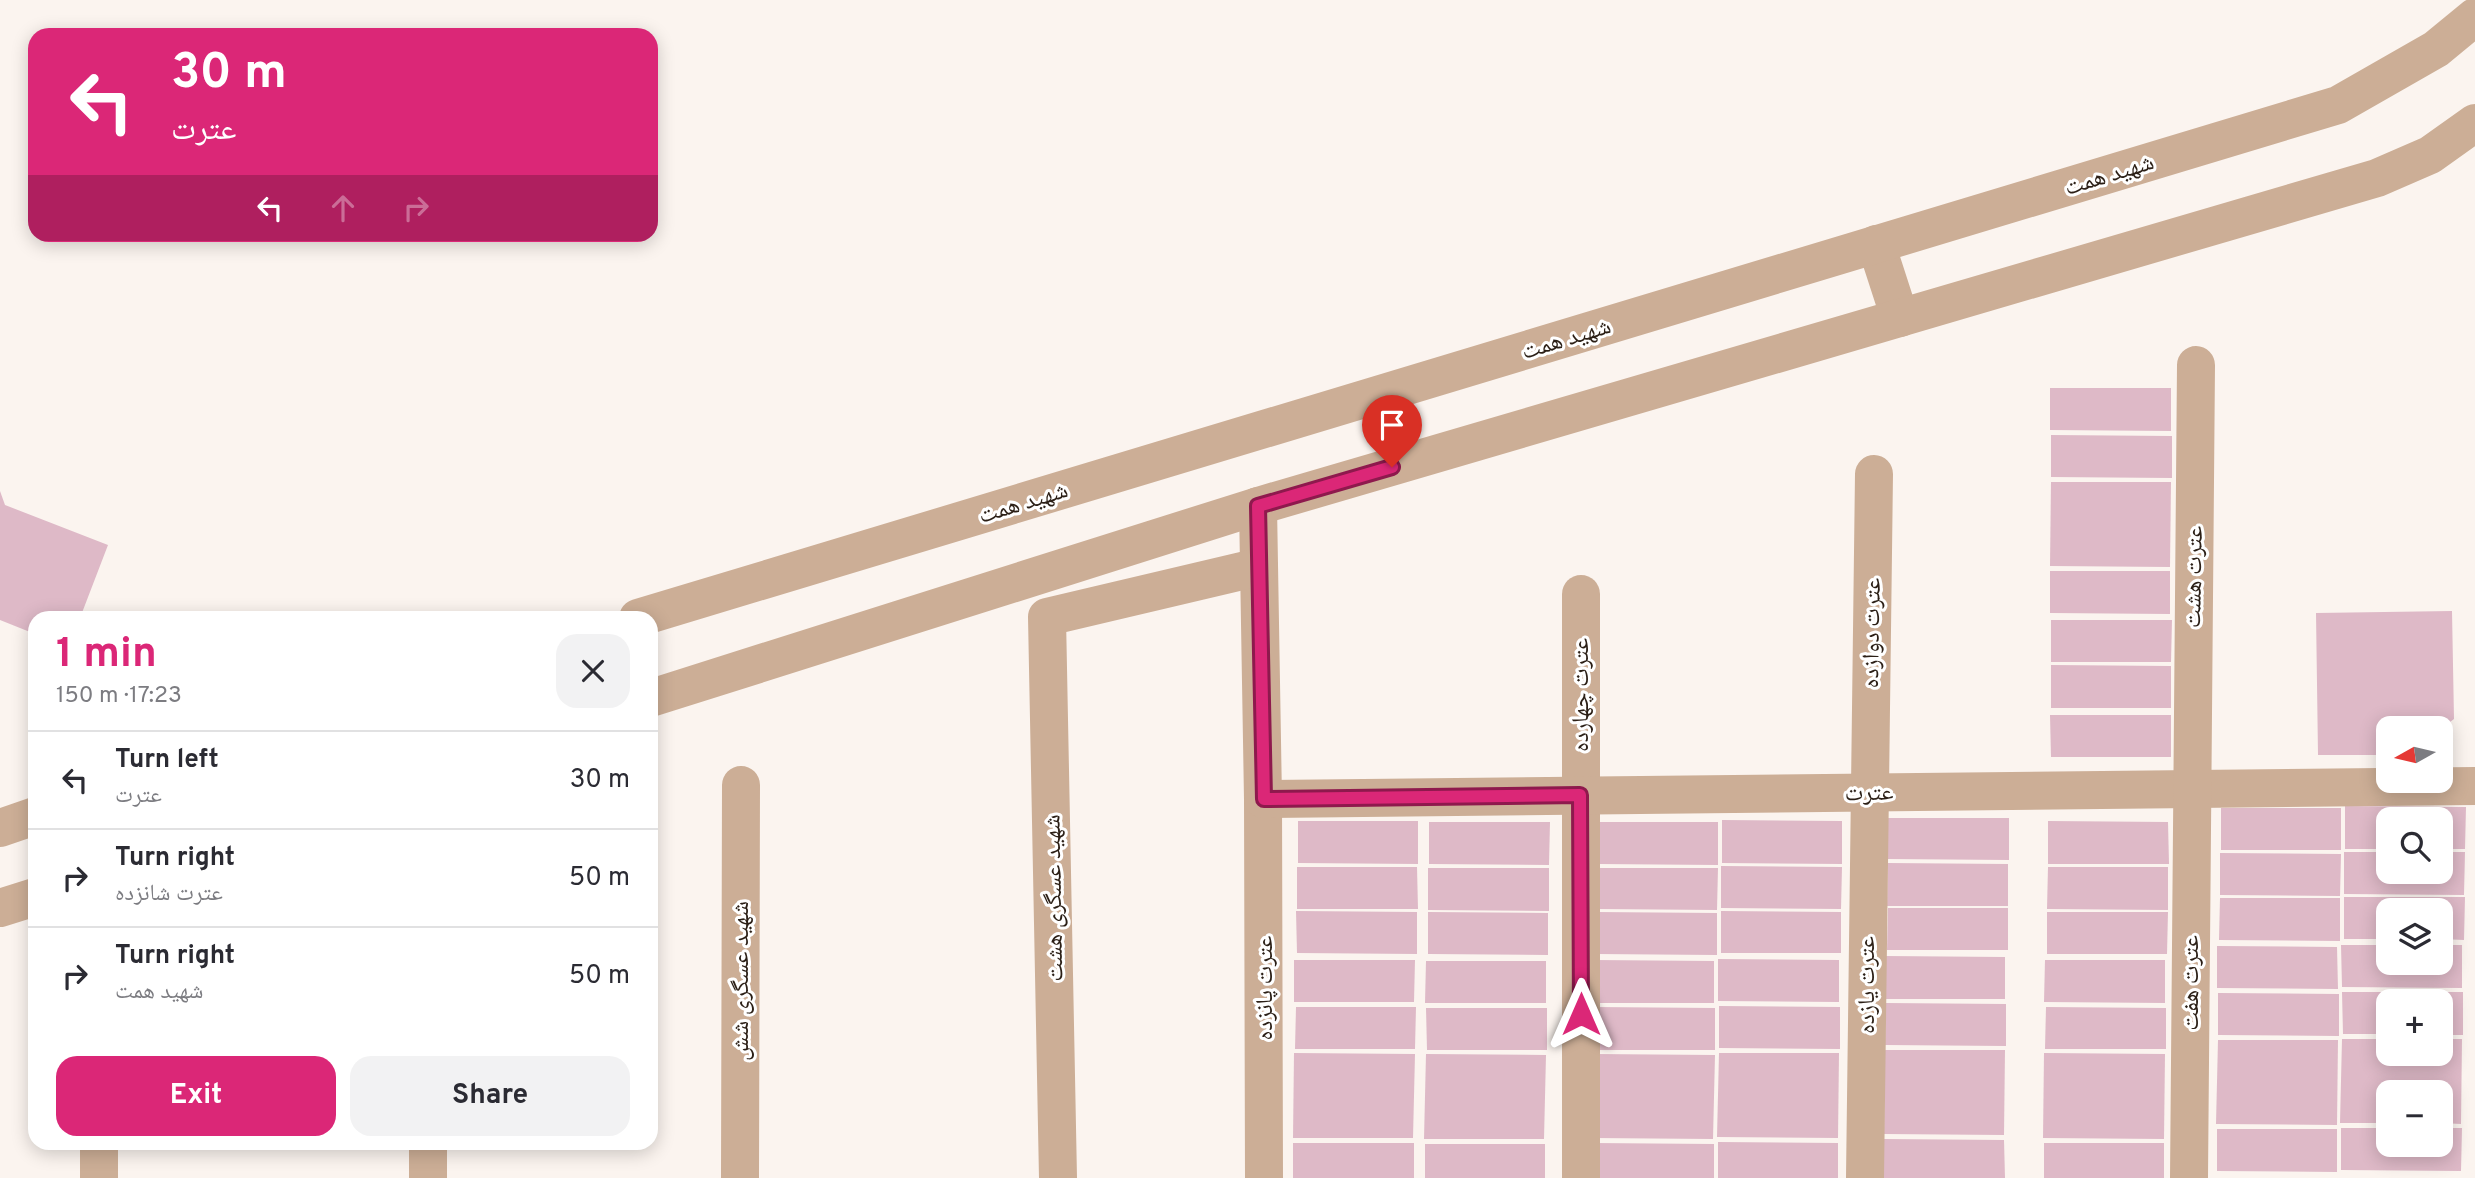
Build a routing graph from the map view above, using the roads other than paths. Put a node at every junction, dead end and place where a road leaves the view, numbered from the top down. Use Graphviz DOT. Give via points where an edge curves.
graph roads {
  1 [pos="2475,18"];
  2 [pos="2475,123"];
  3 [pos="1876,244"];
  4 [pos="1900,318"];
  5 [pos="2196,365"];
  6 [pos="1874,474"];
  7 [pos="1258,506"];
  8 [pos="1259,567"];
  9 [pos="1581,594"];
  10 [pos="658,612"];
  11 [pos="658,696"];
  12 [pos="741,785"];
  13 [pos="2475,786"];
  14 [pos="2191,788"];
  15 [pos="1868,792"];
  16 [pos="1580,795"];
  17 [pos="1264,799"];
  18 [pos="28,818"];
  19 [pos="0,828"];
  20 [pos="28,899"];
  21 [pos="0,908"];
  22 [pos="99,1150"];
  23 [pos="428,1150"];
  24 [pos="99,1178"];
  25 [pos="428,1178"];
  26 [pos="740,1178"];
  27 [pos="1058,1178"];
  28 [pos="1264,1178"];
  29 [pos="1581,1178"];
  30 [pos="1865,1178"];
  31 [pos="2189,1178"];
  1 -- 3 [label="street, شهید همت" via="2435,48 2338,105"];
  2 -- 4 [label="street" via="2430,155 2376,178"];
  3 -- 4 [label="street"];
  3 -- 10 [label="street, شهید همت"];
  4 -- 7 [label="street"];
  5 -- 14 [label="street, عترت هشت"];
  6 -- 15 [label="street, عترت دوازده"];
  7 -- 8 [label="street, عترت پانزده"];
  7 -- 11 [label="street"];
  8 -- 17 [label="street, عترت پانزده"];
  8 -- 27 [label="street, شهید عسگری هشت" via="1047,617"];
  9 -- 16 [label="street, عترت چهارده"];
  12 -- 26 [label="street, شهید عسگری شش"];
  13 -- 14 [label="street, عترت"];
  14 -- 15 [label="street, عترت"];
  14 -- 31 [label="street, عترت هفت"];
  15 -- 16 [label="street, عترت"];
  15 -- 30 [label="street, عترت یازده"];
  16 -- 17 [label="street, عترت"];
  16 -- 29 [label="street, عترت چهارده"];
  17 -- 28 [label="street, عترت پانزده"];
  18 -- 19 [label="street"];
  20 -- 21 [label="street"];
  22 -- 24 [label="street"];
  23 -- 25 [label="street"];
}
